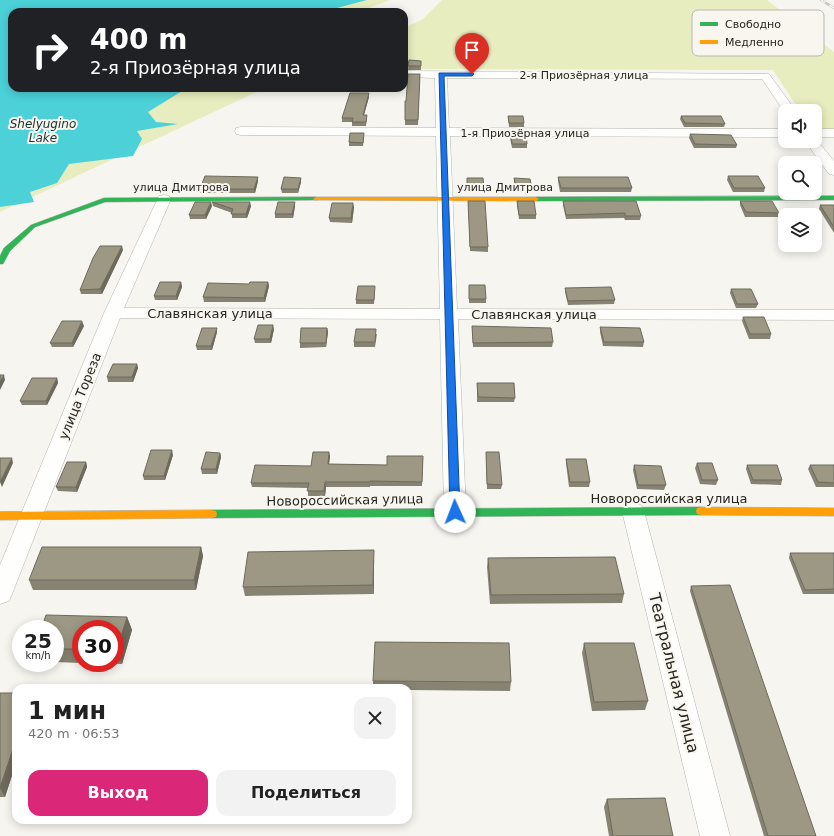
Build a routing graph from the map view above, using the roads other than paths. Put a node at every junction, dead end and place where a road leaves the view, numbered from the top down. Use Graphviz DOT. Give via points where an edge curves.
graph roads {
  1 [pos="408,74"];
  2 [pos="441,74"];
  3 [pos="785,104"];
  4 [pos="241,131"];
  5 [pos="443,132"];
  6 [pos="778,133"];
  7 [pos="822,133"];
  8 [pos="834,133"];
  9 [pos="817,148"];
  10 [pos="834,171"];
  11 [pos="834,198"];
  12 [pos="445,199"];
  13 [pos="164,200"];
  14 [pos="0,262"];
  15 [pos="113,312"];
  16 [pos="448,314"];
  17 [pos="834,315"];
  18 [pos="633,511"];
  19 [pos="455,512"];
  20 [pos="834,512"];
  21 [pos="0,516"];
  22 [pos="32,516"];
  23 [pos="0,594"];
  24 [pos="716,836"];
  1 -- 2 [label="street, 2-я Приозёрная улица"];
  2 -- 3 [label="street, 2-я Приозёрная улица" via="765,76"];
  2 -- 5 [label="street"];
  4 -- 5 [label="street, 1-я Приозёрная улица"];
  5 -- 6 [label="street, 1-я Приозёрная улица"];
  5 -- 12 [label="street"];
  7 -- 8 [label="street"];
  9 -- 10 [label="street"];
  11 -- 12 [label="street, улица Дмитрова"];
  12 -- 13 [label="street, улица Дмитрова"];
  12 -- 16 [label="street"];
  13 -- 14 [label="street, улица Дмитрова" via="104,200 33,226 7,250"];
  13 -- 15 [label="street, улица Тореза"];
  15 -- 16 [label="street, Славянская улица"];
  15 -- 22 [label="street, улица Тореза"];
  16 -- 17 [label="street, Славянская улица"];
  16 -- 19 [label="street"];
  18 -- 19 [label="street, Новороссийская улица"];
  18 -- 20 [label="street, Новороссийская улица"];
  18 -- 24 [label="street, Театральная улица"];
  19 -- 22 [label="street, Новороссийская улица"];
  21 -- 22 [label="street, Новороссийская улица"];
  22 -- 23 [label="street, улица Тореза"];
}
